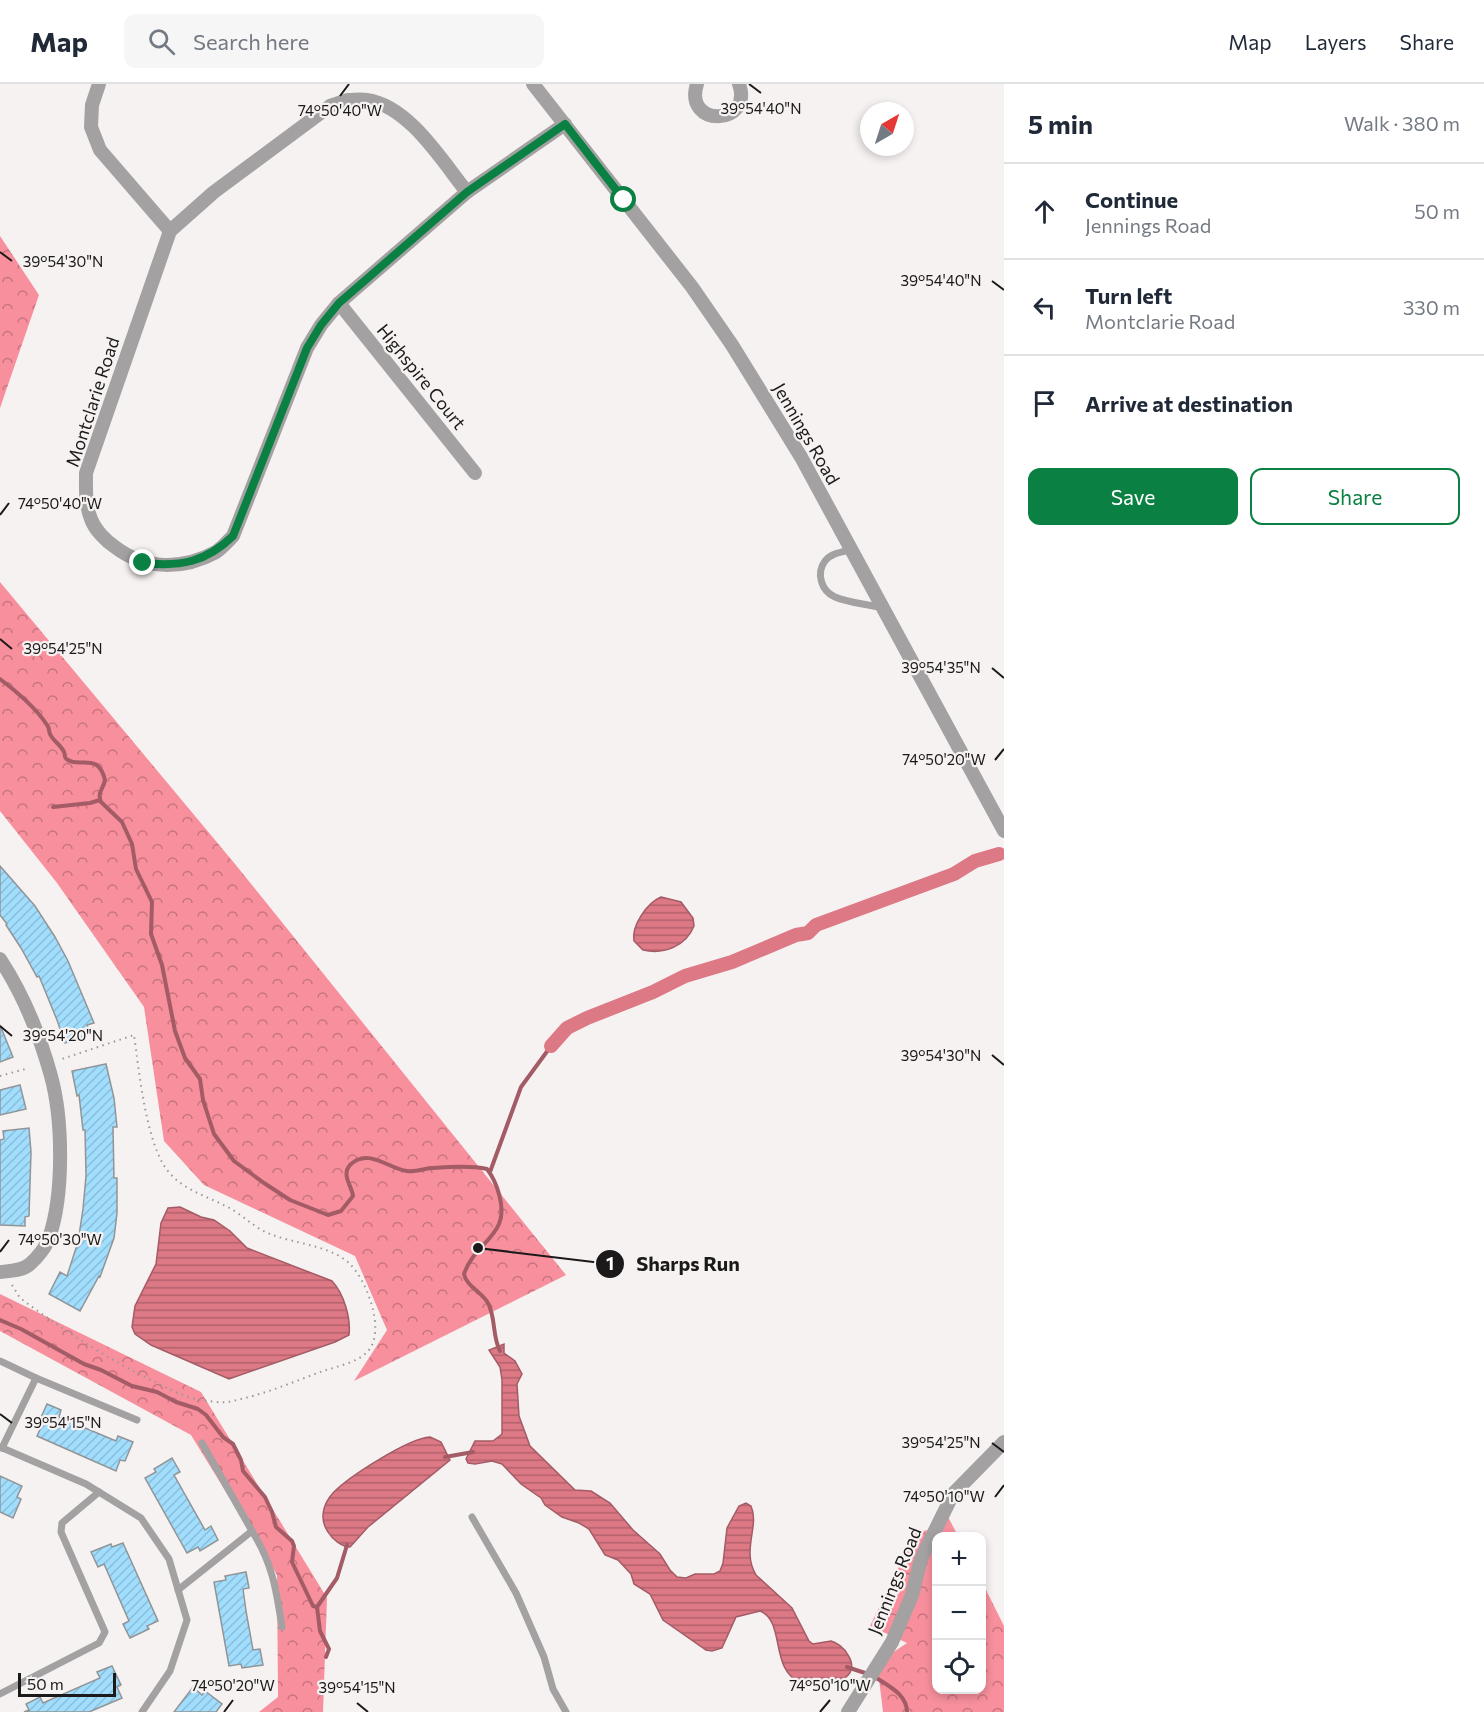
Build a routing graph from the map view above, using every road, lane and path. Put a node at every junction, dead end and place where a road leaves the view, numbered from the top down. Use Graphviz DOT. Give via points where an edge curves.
graph roads {
  1 [pos="99,84"];
  2 [pos="532,84"];
  3 [pos="697,84"];
  4 [pos="739,84"];
  5 [pos="565,124"];
  6 [pos="467,192"];
  7 [pos="170,231"];
  8 [pos="339,303"];
  9 [pos="475,473"];
  10 [pos="851,550"];
  11 [pos="882,608"];
  12 [pos="1004,831"];
  13 [pos="0,959"];
  14 [pos="55,1061"];
  15 [pos="29,1068"];
  16 [pos="0,1076"];
  17 [pos="4,1271"];
  18 [pos="0,1361"];
  19 [pos="36,1378"];
  20 [pos="137,1420"];
  21 [pos="1004,1442"];
  22 [pos="202,1443"];
  23 [pos="1,1447"];
  24 [pos="99,1492"];
  25 [pos="472,1517"];
  26 [pos="252,1531"];
  27 [pos="178,1590"];
  28 [pos="282,1627"];
  29 [pos="0,1694"];
  30 [pos="142,1712"];
  31 [pos="566,1712"];
  32 [pos="848,1712"];
  1 -- 7 [label="street" via="92,105 91,127 100,150"];
  2 -- 5 [label="street, Jennings Road"];
  3 -- 4 [label="street" via="698,105 716,117 736,109 741,95"];
  5 -- 6 [label="street, Montclarie Road"];
  5 -- 10 [label="street, Jennings Road" via="702,300 795,447"];
  6 -- 7 [label="street, Montclarie Road" via="409,120 387,106 348,100 330,106 214,192"];
  6 -- 8 [label="street, Montclarie Road"];
  7 -- 8 [label="street, Montclarie Road" via="86,473 91,521 106,541 143,563 191,562 217,551 233,536 307,348"];
  8 -- 9 [label="street, Highspire Court"];
  10 -- 11 [label="street, Jennings Road"];
  10 -- 11 [label="lane" via="825,560 820,573 822,585 833,597"];
  11 -- 12 [label="street, Jennings Road"];
  13 -- 17 [label="street" via="35,1026 52,1078 59,1131 59,1193 49,1240 29,1265"];
  14 -- 17 [label="path" via="134,1035 149,1129 166,1169 179,1183 235,1211 257,1228 338,1255 347,1262 359,1274 365,1289 376,1338 367,1352 351,1362 291,1384 230,1402 192,1399 117,1363 76,1337 20,1298"];
  15 -- 16 [label="path"];
  18 -- 19 [label="lane"];
  19 -- 20 [label="lane"];
  19 -- 23 [label="lane"];
  21 -- 32 [label="street, Jennings Road" via="953,1494 921,1559 912,1595 892,1642"];
  22 -- 26 [label="lane"];
  23 -- 24 [label="lane"];
  24 -- 27 [label="lane" via="141,1518 169,1559"];
  24 -- 29 [label="lane" via="62,1523 61,1532 105,1632 99,1643"];
  25 -- 31 [label="lane" via="516,1593 544,1657 553,1689"];
  26 -- 27 [label="lane"];
  26 -- 28 [label="lane" via="274,1577"];
  27 -- 30 [label="lane" via="187,1620 170,1671"];
}
